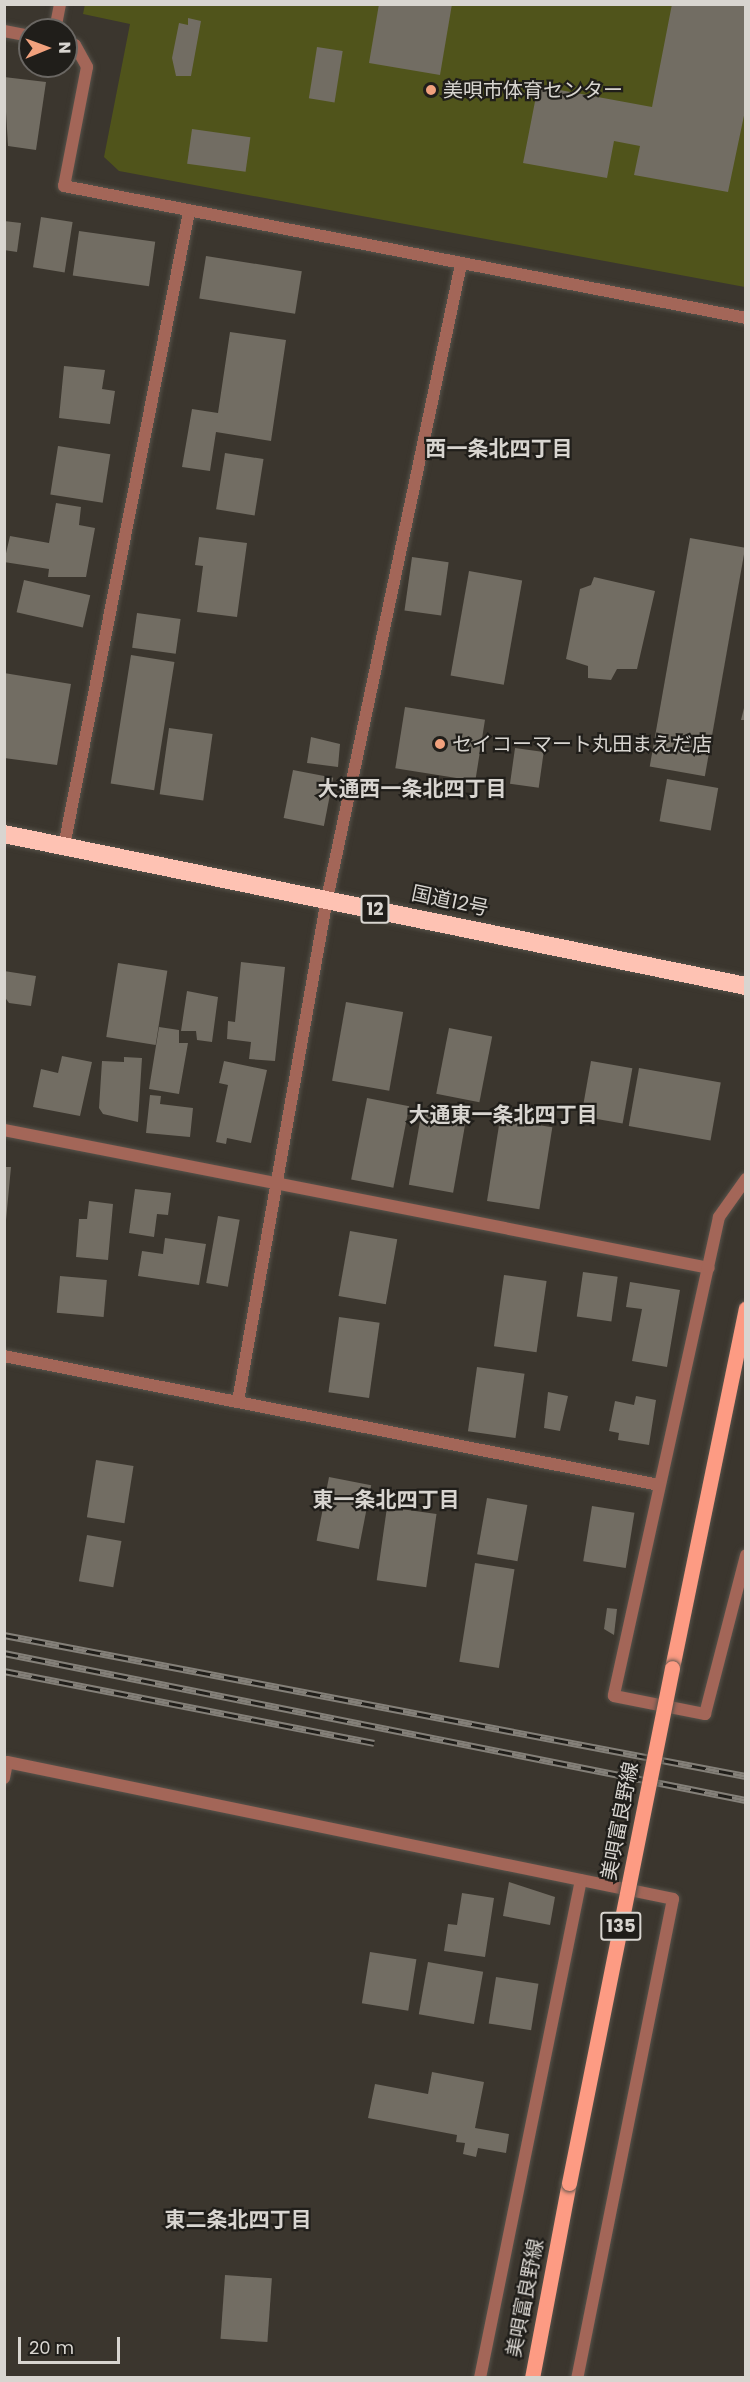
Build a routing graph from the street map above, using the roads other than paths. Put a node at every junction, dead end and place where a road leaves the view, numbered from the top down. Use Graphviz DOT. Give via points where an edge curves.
graph roads {
  1 [pos="78,50"];
  2 [pos="189,212"];
  3 [pos="461,264"];
  4 [pos="746,318"];
  5 [pos="4,834"];
  6 [pos="64,846"];
  7 [pos="327,899"];
  8 [pos="746,986"];
  9 [pos="4,1130"];
  10 [pos="746,1179"];
  11 [pos="275,1182"];
  12 [pos="709,1268"];
  13 [pos="746,1309"];
  14 [pos="4,1356"];
  15 [pos="238,1401"];
  16 [pos="659,1485"];
  17 [pos="746,1555"];
  18 [pos="4,1778"];
  19 [pos="581,1880"];
  20 [pos="480,2378"];
  21 [pos="532,2378"];
  22 [pos="577,2378"];
  1 -- 2 [label="street" via="87,67 64,186"];
  2 -- 3 [label="street"];
  2 -- 6 [label="street"];
  3 -- 4 [label="street"];
  3 -- 7 [label="street"];
  5 -- 6 [label="highway, 国道12号 / 12"];
  6 -- 7 [label="highway, 国道12号 / 12"];
  7 -- 8 [label="highway, 国道12号 / 12"];
  7 -- 11 [label="street"];
  9 -- 11 [label="street"];
  10 -- 12 [label="street" via="719,1217"];
  11 -- 12 [label="street"];
  11 -- 15 [label="street"];
  12 -- 16 [label="street"];
  13 -- 21 [label="main road, 美唄富良野線 / 135, bridge"];
  14 -- 15 [label="street"];
  15 -- 16 [label="street"];
  16 -- 17 [label="street" via="614,1696 705,1714"];
  18 -- 19 [label="street" via="7,1762"];
  19 -- 20 [label="street"];
  19 -- 22 [label="street" via="674,1899"];
}
